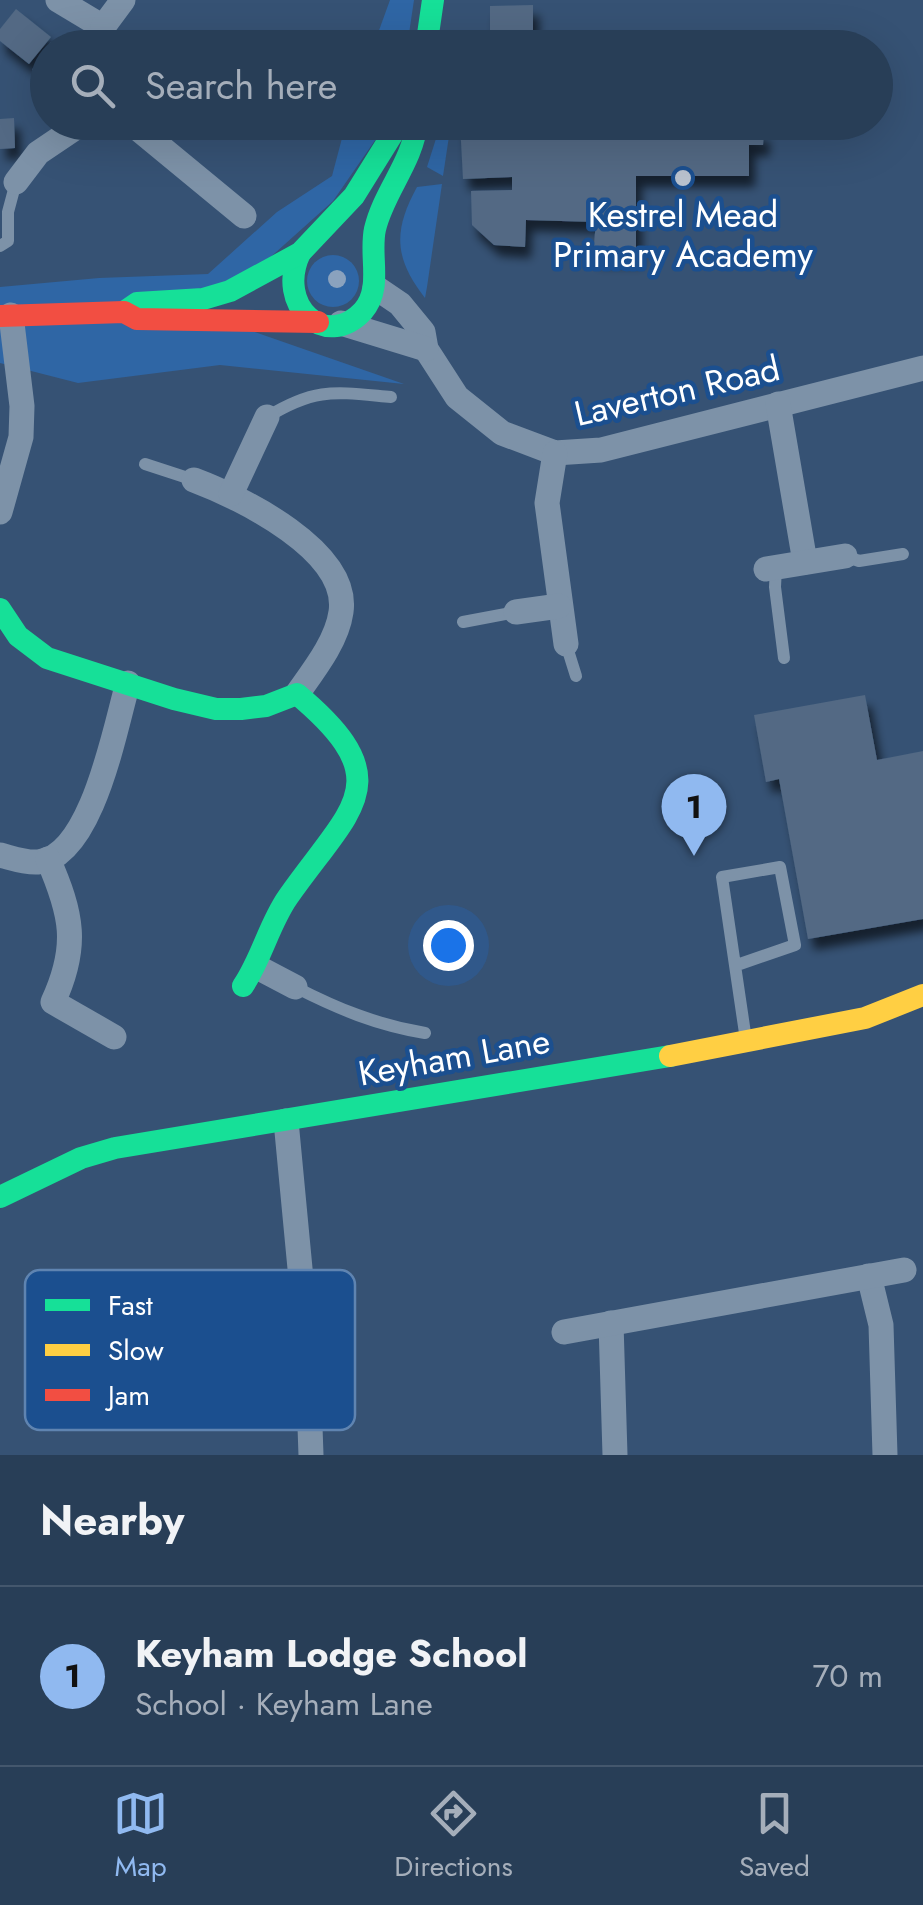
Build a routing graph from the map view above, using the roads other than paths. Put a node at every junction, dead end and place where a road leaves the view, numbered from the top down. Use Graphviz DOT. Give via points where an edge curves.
graph roads {
  1 [pos="58,0"];
  2 [pos="123,0"];
  3 [pos="433,0"];
  4 [pos="94,30"];
  5 [pos="106,30"];
  6 [pos="429,30"];
  7 [pos="58,140"];
  8 [pos="152,140"];
  9 [pos="389,140"];
  10 [pos="413,140"];
  11 [pos="16,182"];
  12 [pos="244,216"];
  13 [pos="0,246"];
  14 [pos="306,248"];
  15 [pos="374,279"];
  16 [pos="124,312"];
  17 [pos="6,316"];
  18 [pos="330,322"];
  19 [pos="426,349"];
  20 [pos="923,368"];
  21 [pos="391,396"];
  22 [pos="778,404"];
  23 [pos="267,418"];
  24 [pos="555,453"];
  25 [pos="145,464"];
  26 [pos="194,480"];
  27 [pos="231,494"];
  28 [pos="0,512"];
  29 [pos="903,554"];
  30 [pos="845,556"];
  31 [pos="805,562"];
  32 [pos="771,568"];
  33 [pos="559,606"];
  34 [pos="0,609"];
  35 [pos="516,612"];
  36 [pos="462,622"];
  37 [pos="566,644"];
  38 [pos="784,658"];
  39 [pos="576,676"];
  40 [pos="128,683"];
  41 [pos="298,694"];
  42 [pos="0,855"];
  43 [pos="48,860"];
  44 [pos="737,965"];
  45 [pos="250,977"];
  46 [pos="295,988"];
  47 [pos="923,994"];
  48 [pos="425,1033"];
  49 [pos="114,1037"];
  50 [pos="746,1042"];
  51 [pos="286,1122"];
  52 [pos="0,1197"];
  53 [pos="300,1270"];
  54 [pos="904,1270"];
  55 [pos="869,1276"];
  56 [pos="611,1323"];
  57 [pos="564,1332"];
  58 [pos="310,1430"];
  59 [pos="311,1455"];
  60 [pos="615,1455"];
  61 [pos="885,1455"];
  1 -- 4 [label="street"];
  2 -- 5 [label="street"];
  3 -- 6 [label="street"];
  7 -- 11 [label="street"];
  8 -- 12 [label="street"];
  9 -- 14 [label="street" via="354,196"];
  10 -- 15 [label="street" via="378,219"];
  11 -- 13 [label="lane" via="8,240"];
  14 -- 15 [label="street" via="328,238 349,242 366,254"];
  14 -- 16 [label="street" via="213,297 137,303"];
  14 -- 18 [label="street" via="291,270 290,289 300,309"];
  15 -- 18 [label="street" via="364,311"];
  15 -- 19 [label="street, Laverton Road" via="423,332"];
  16 -- 17 [label="street"];
  16 -- 18 [label="street" via="137,319"];
  17 -- 28 [label="street" via="22,406 21,437"];
  18 -- 19 [label="street"];
  19 -- 24 [label="street, Laverton Road" via="457,396 502,433"];
  20 -- 22 [label="street, Laverton Road"];
  21 -- 23 [label="lane" via="327,392 298,398"];
  22 -- 24 [label="street, Laverton Road" via="601,450"];
  22 -- 31 [label="street"];
  23 -- 27 [label="street"];
  24 -- 33 [label="street" via="547,503"];
  25 -- 26 [label="lane"];
  26 -- 27 [label="street"];
  27 -- 41 [label="street" via="326,562 339,585 339,622"];
  29 -- 30 [label="lane" via="859,561"];
  30 -- 31 [label="street"];
  31 -- 32 [label="street"];
  32 -- 38 [label="lane"];
  33 -- 35 [label="street"];
  33 -- 37 [label="street"];
  34 -- 40 [label="street" via="18,636 47,658"];
  35 -- 36 [label="lane"];
  37 -- 39 [label="lane"];
  40 -- 41 [label="street" via="216,710 266,706"];
  40 -- 43 [label="street" via="88,814 69,846"];
  41 -- 45 [label="street" via="342,731 355,760 356,793 345,824 270,926"];
  42 -- 43 [label="street"];
  43 -- 49 [label="street" via="71,933 66,974 53,1002"];
  44 -- 44 [label="lane" via="722,877 780,867 795,944"];
  44 -- 50 [label="lane"];
  45 -- 46 [label="street"];
  46 -- 48 [label="lane" via="371,1022"];
  47 -- 50 [label="street, Keyham Lane" via="865,1018"];
  50 -- 51 [label="street, Keyham Lane"];
  51 -- 52 [label="street, Keyham Lane" via="115,1148"];
  51 -- 53 [label="street"];
  54 -- 55 [label="street"];
  55 -- 56 [label="street"];
  55 -- 61 [label="street" via="881,1325"];
  56 -- 57 [label="street"];
  56 -- 60 [label="street"];
  58 -- 59 [label="street"];
}
